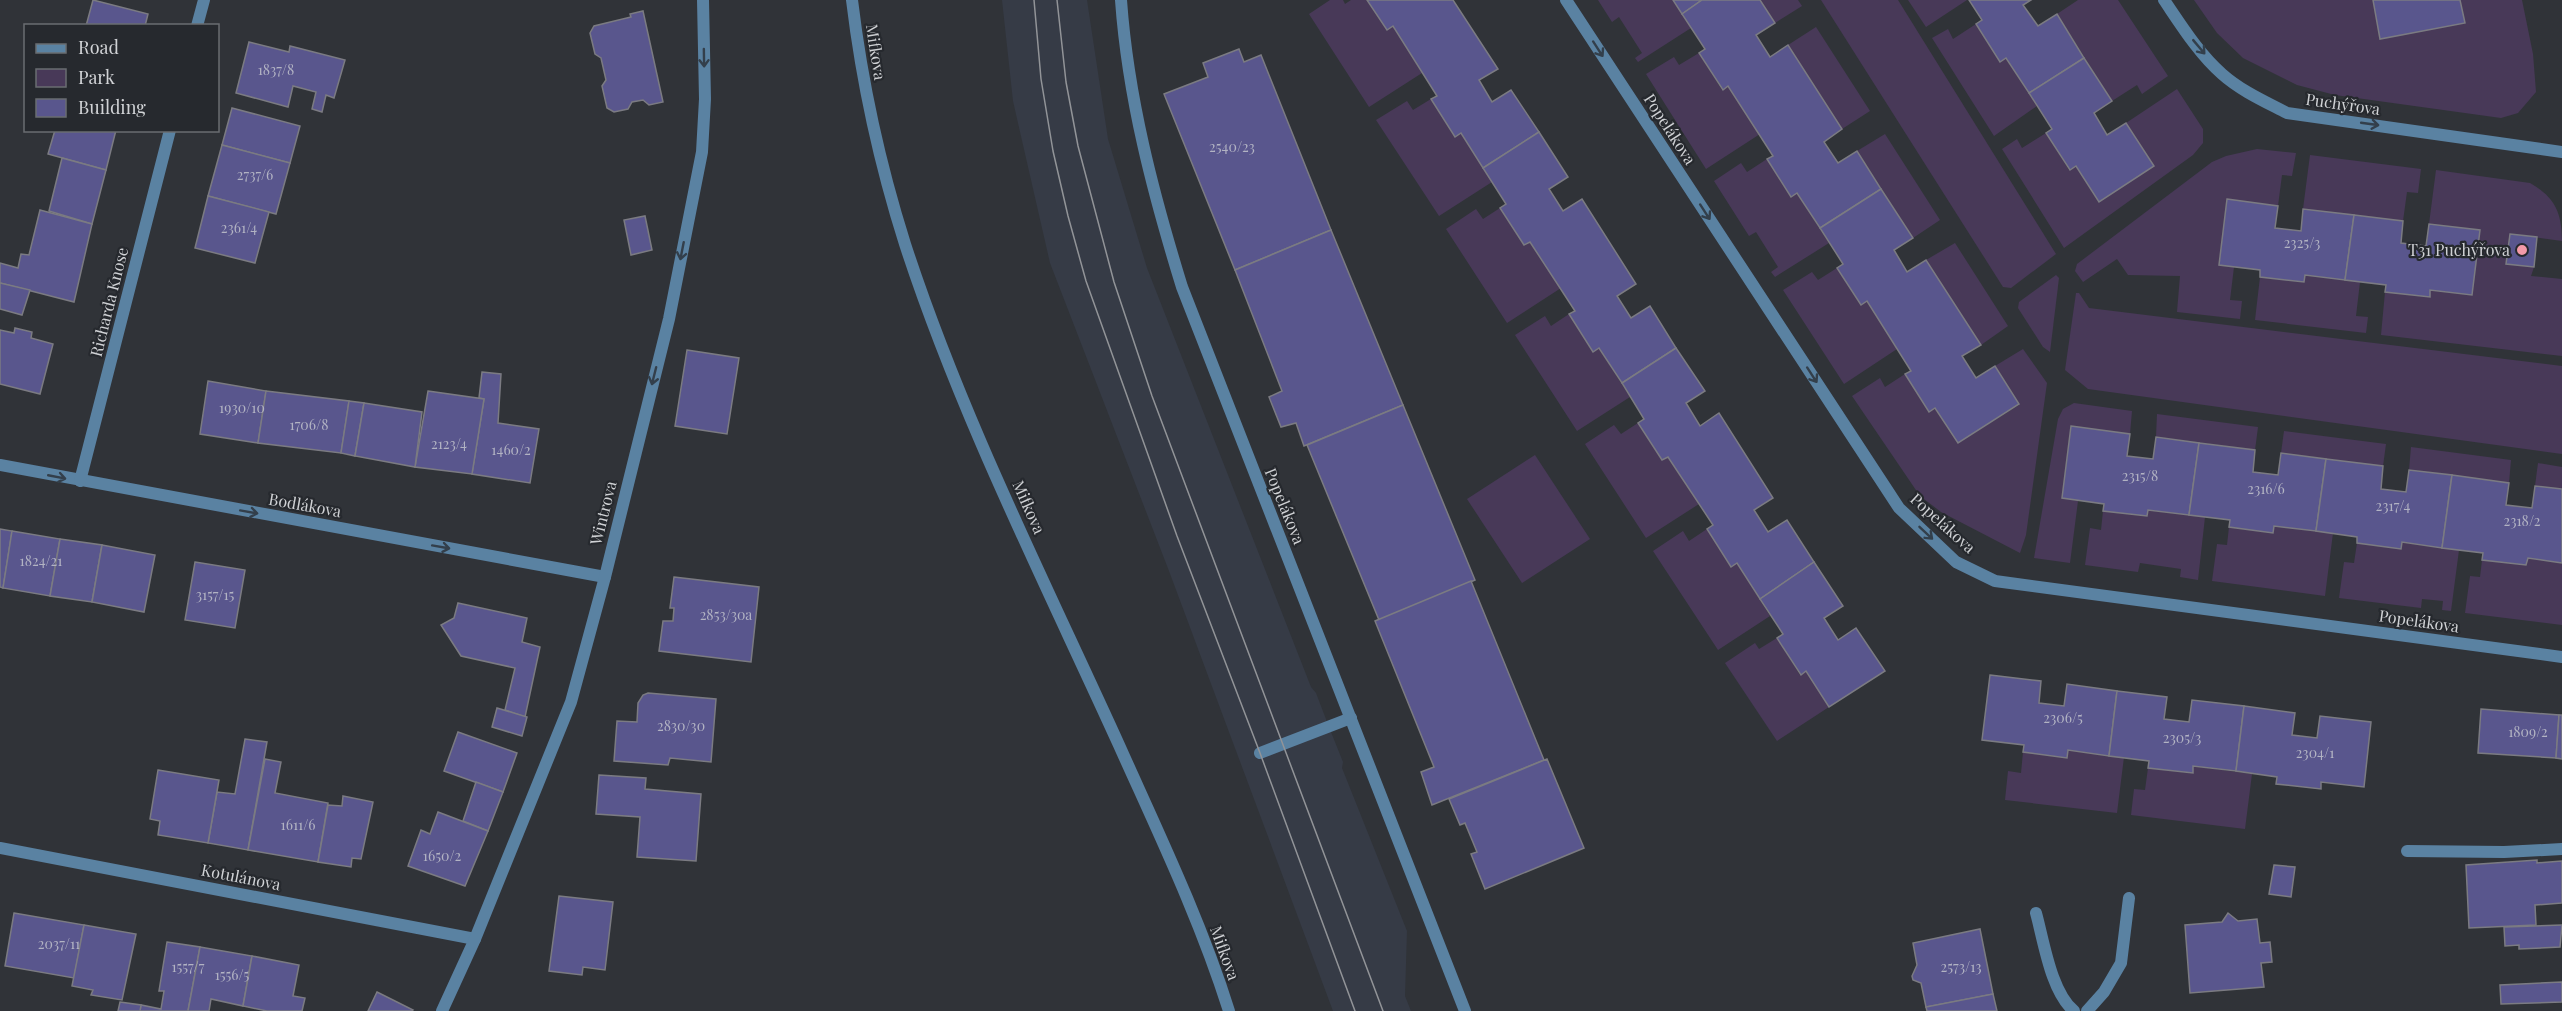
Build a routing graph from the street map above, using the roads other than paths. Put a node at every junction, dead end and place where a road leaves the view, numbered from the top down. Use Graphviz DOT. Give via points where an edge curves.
graph roads {
  1 [pos="204,0"];
  2 [pos="703,0"];
  3 [pos="852,0"];
  4 [pos="1121,0"];
  5 [pos="1566,0"];
  6 [pos="2164,0"];
  7 [pos="198,24"];
  8 [pos="169,132"];
  9 [pos="2562,152"];
  10 [pos="0,465"];
  11 [pos="80,481"];
  12 [pos="604,577"];
  13 [pos="2562,657"];
  14 [pos="1351,718"];
  15 [pos="1260,753"];
  16 [pos="0,848"];
  17 [pos="2562,849"];
  18 [pos="2407,851"];
  19 [pos="2129,898"];
  20 [pos="2036,913"];
  21 [pos="475,939"];
  22 [pos="442,1011"];
  23 [pos="1228,1011"];
  24 [pos="1465,1011"];
  25 [pos="2074,1011"];
  26 [pos="2087,1011"];
  1 -- 7 [label="street"];
  2 -- 12 [label="street, Wintrova, one-way" via="702,152 669,319"];
  3 -- 23 [label="street, Mifkova" via="879,150 927,305 977,431 1164,845"];
  4 -- 14 [label="street, Popelákova" via="1146,164 1182,286"];
  5 -- 13 [label="street, Popelákova, one-way" via="1899,508 1956,562 1995,581"];
  6 -- 9 [label="street, Puchýřova, one-way" via="2222,74 2288,113"];
  8 -- 11 [label="street, Richarda Knose"];
  10 -- 11 [label="street, Bodlákova, one-way"];
  11 -- 12 [label="street, Bodlákova, one-way"];
  12 -- 21 [label="street, Wintrova" via="571,702"];
  14 -- 15 [label="street"];
  14 -- 24 [label="street, Popelákova"];
  16 -- 21 [label="street, Kotulánova"];
  17 -- 18 [label="street"];
  19 -- 26 [label="street" via="2121,963"];
  20 -- 25 [label="street" via="2054,979 2065,1004"];
  21 -- 22 [label="street, Wintrova"];
}
